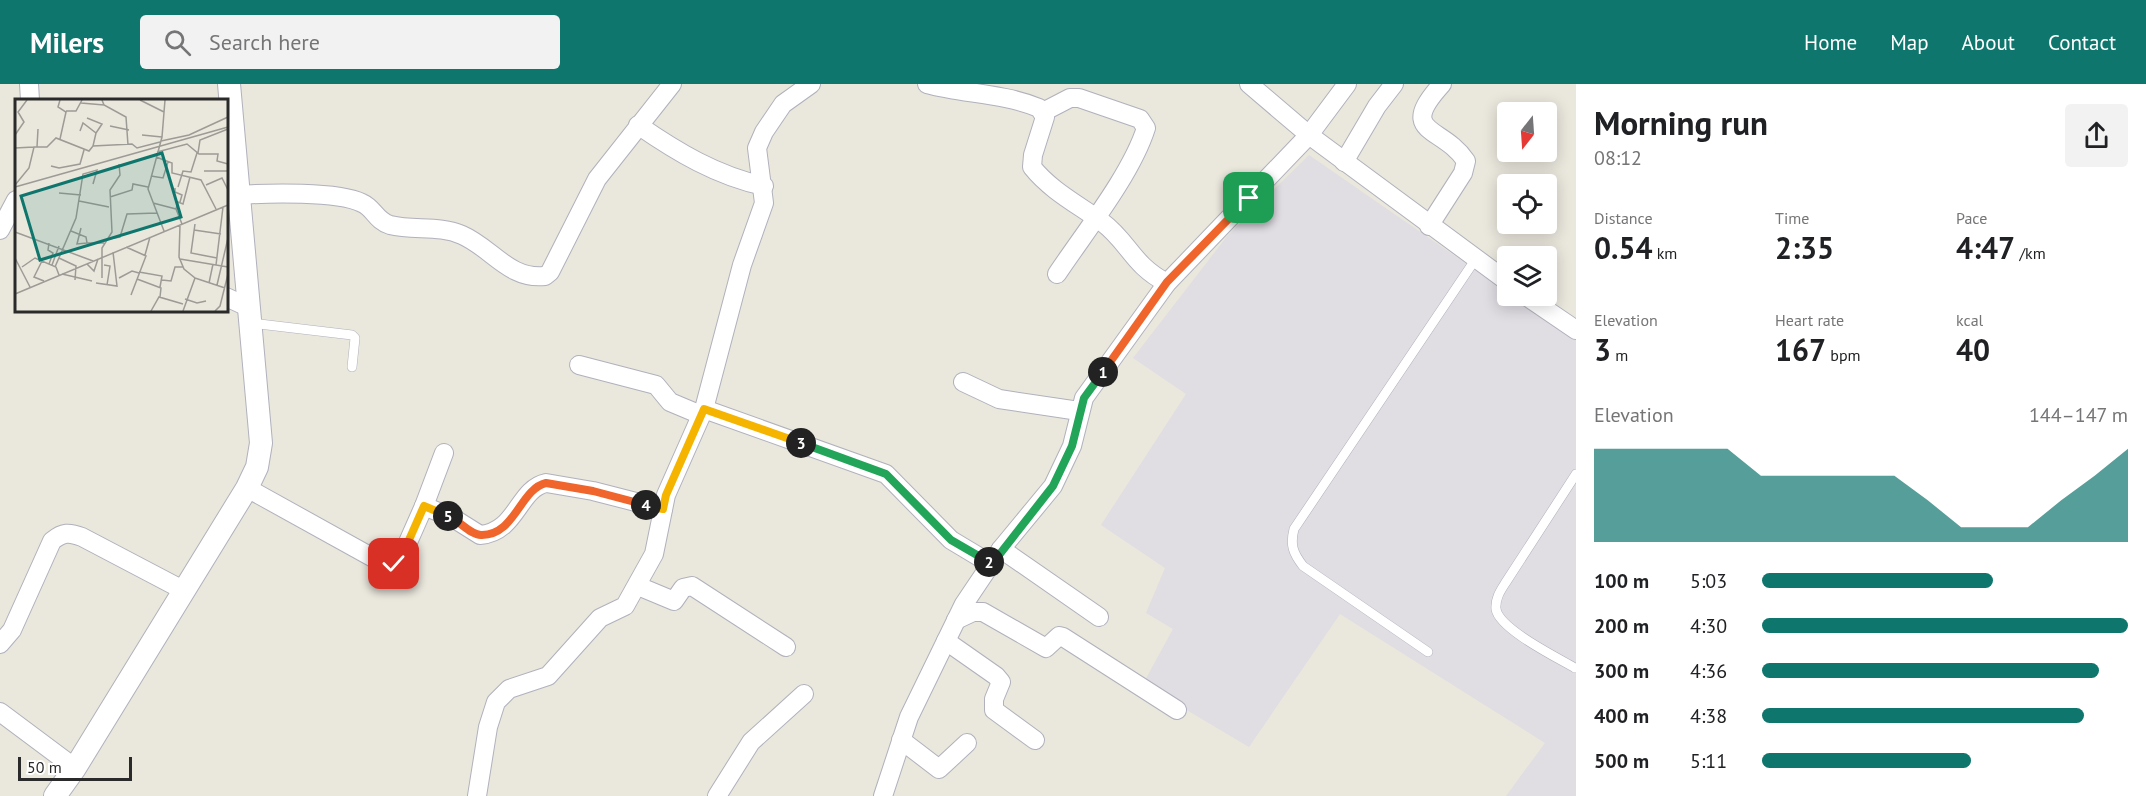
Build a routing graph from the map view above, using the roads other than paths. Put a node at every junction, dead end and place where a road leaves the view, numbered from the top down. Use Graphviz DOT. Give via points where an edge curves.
graph roads {
  1 [pos="28,84"];
  2 [pos="229,84"];
  3 [pos="672,84"];
  4 [pos="811,84"];
  5 [pos="927,84"];
  6 [pos="1249,84"];
  7 [pos="1347,84"];
  8 [pos="1394,84"];
  9 [pos="1442,84"];
  10 [pos="30,99"];
  11 [pos="1043,112"];
  12 [pos="638,126"];
  13 [pos="1309,135"];
  14 [pos="231,154"];
  15 [pos="1344,162"];
  16 [pos="764,186"];
  17 [pos="239,195"];
  18 [pos="15,202"];
  19 [pos="1094,217"];
  20 [pos="1429,226"];
  21 [pos="0,230"];
  22 [pos="1475,260"];
  23 [pos="1057,274"];
  24 [pos="1497,275"];
  25 [pos="1167,282"];
  26 [pos="228,299"];
  27 [pos="1541,306"];
  28 [pos="251,316"];
  29 [pos="1576,330"];
  30 [pos="579,365"];
  31 [pos="352,367"];
  32 [pos="963,382"];
  33 [pos="1079,411"];
  34 [pos="703,412"];
  35 [pos="444,453"];
  36 [pos="1576,474"];
  37 [pos="247,488"];
  38 [pos="424,506"];
  39 [pos="663,509"];
  40 [pos="996,556"];
  41 [pos="638,586"];
  42 [pos="183,590"];
  43 [pos="1099,617"];
  44 [pos="956,620"];
  45 [pos="946,641"];
  46 [pos="0,644"];
  47 [pos="786,647"];
  48 [pos="1428,652"];
  49 [pos="1575,668"];
  50 [pos="804,694"];
  51 [pos="1178,710"];
  52 [pos="0,712"];
  53 [pos="1035,740"];
  54 [pos="901,741"];
  55 [pos="967,743"];
  56 [pos="75,768"];
  57 [pos="55,796"];
  58 [pos="477,796"];
  59 [pos="717,796"];
  60 [pos="883,796"];
  1 -- 10 [label="street"];
  2 -- 14 [label="street"];
  3 -- 12 [label="street"];
  4 -- 16 [label="street" via="783,104 764,132 757,148"];
  5 -- 11 [label="street" via="1026,103"];
  6 -- 13 [label="street"];
  7 -- 13 [label="street"];
  8 -- 15 [label="street"];
  9 -- 20 [label="street" via="1428,100 1421,119 1466,162"];
  11 -- 19 [label="street" via="1032,167"];
  11 -- 19 [label="street" via="1070,98 1079,98 1145,123 1142,140"];
  12 -- 16 [label="street" via="677,152 724,175"];
  12 -- 17 [label="street" via="597,179 545,276 523,276 495,260 478,243 448,230 382,222 355,200 273,193"];
  13 -- 15 [label="street"];
  13 -- 25 [label="street"];
  14 -- 17 [label="street"];
  15 -- 20 [label="street"];
  16 -- 34 [label="street" via="764,203 742,265"];
  17 -- 28 [label="street"];
  18 -- 21 [label="street"];
  19 -- 23 [label="street"];
  19 -- 25 [label="street" via="1110,229 1138,264"];
  20 -- 22 [label="street"];
  22 -- 24 [label="street"];
  22 -- 48 [label="lane" via="1294,529 1290,542 1303,566"];
  25 -- 33 [label="street" via="1084,398"];
  26 -- 28 [label="street"];
  27 -- 29 [label="street"];
  28 -- 31 [label="lane" via="352,335"];
  28 -- 37 [label="street" via="261,443 257,467"];
  30 -- 34 [label="street" via="656,385 670,402"];
  32 -- 33 [label="street" via="999,399"];
  33 -- 40 [label="street" via="1072,446 1053,486"];
  34 -- 39 [label="street"];
  34 -- 40 [label="street" via="886,474 951,540"];
  35 -- 38 [label="street"];
  36 -- 49 [label="lane" via="1497,597 1496,610 1520,634"];
  37 -- 38 [label="street" via="386,565 401,558"];
  37 -- 42 [label="street"];
  38 -- 39 [label="street" via="480,535 504,526 530,492 546,483"];
  39 -- 41 [label="street" via="654,555"];
  40 -- 43 [label="street"];
  40 -- 44 [label="street"];
  41 -- 47 [label="street" via="674,601 683,588 692,586"];
  41 -- 58 [label="street" via="625,606 600,618 552,673 509,689 496,702"];
  42 -- 46 [label="street" via="82,537 71,532 60,534 52,541 12,630"];
  42 -- 56 [label="street"];
  44 -- 45 [label="street"];
  44 -- 51 [label="street" via="983,612 1046,648 1063,637"];
  45 -- 53 [label="street" via="996,676 1001,682 994,710"];
  45 -- 54 [label="street"];
  50 -- 59 [label="street" via="750,742"];
  52 -- 56 [label="street"];
  54 -- 55 [label="street" via="939,769"];
  54 -- 60 [label="street"];
  56 -- 57 [label="street"];
}
